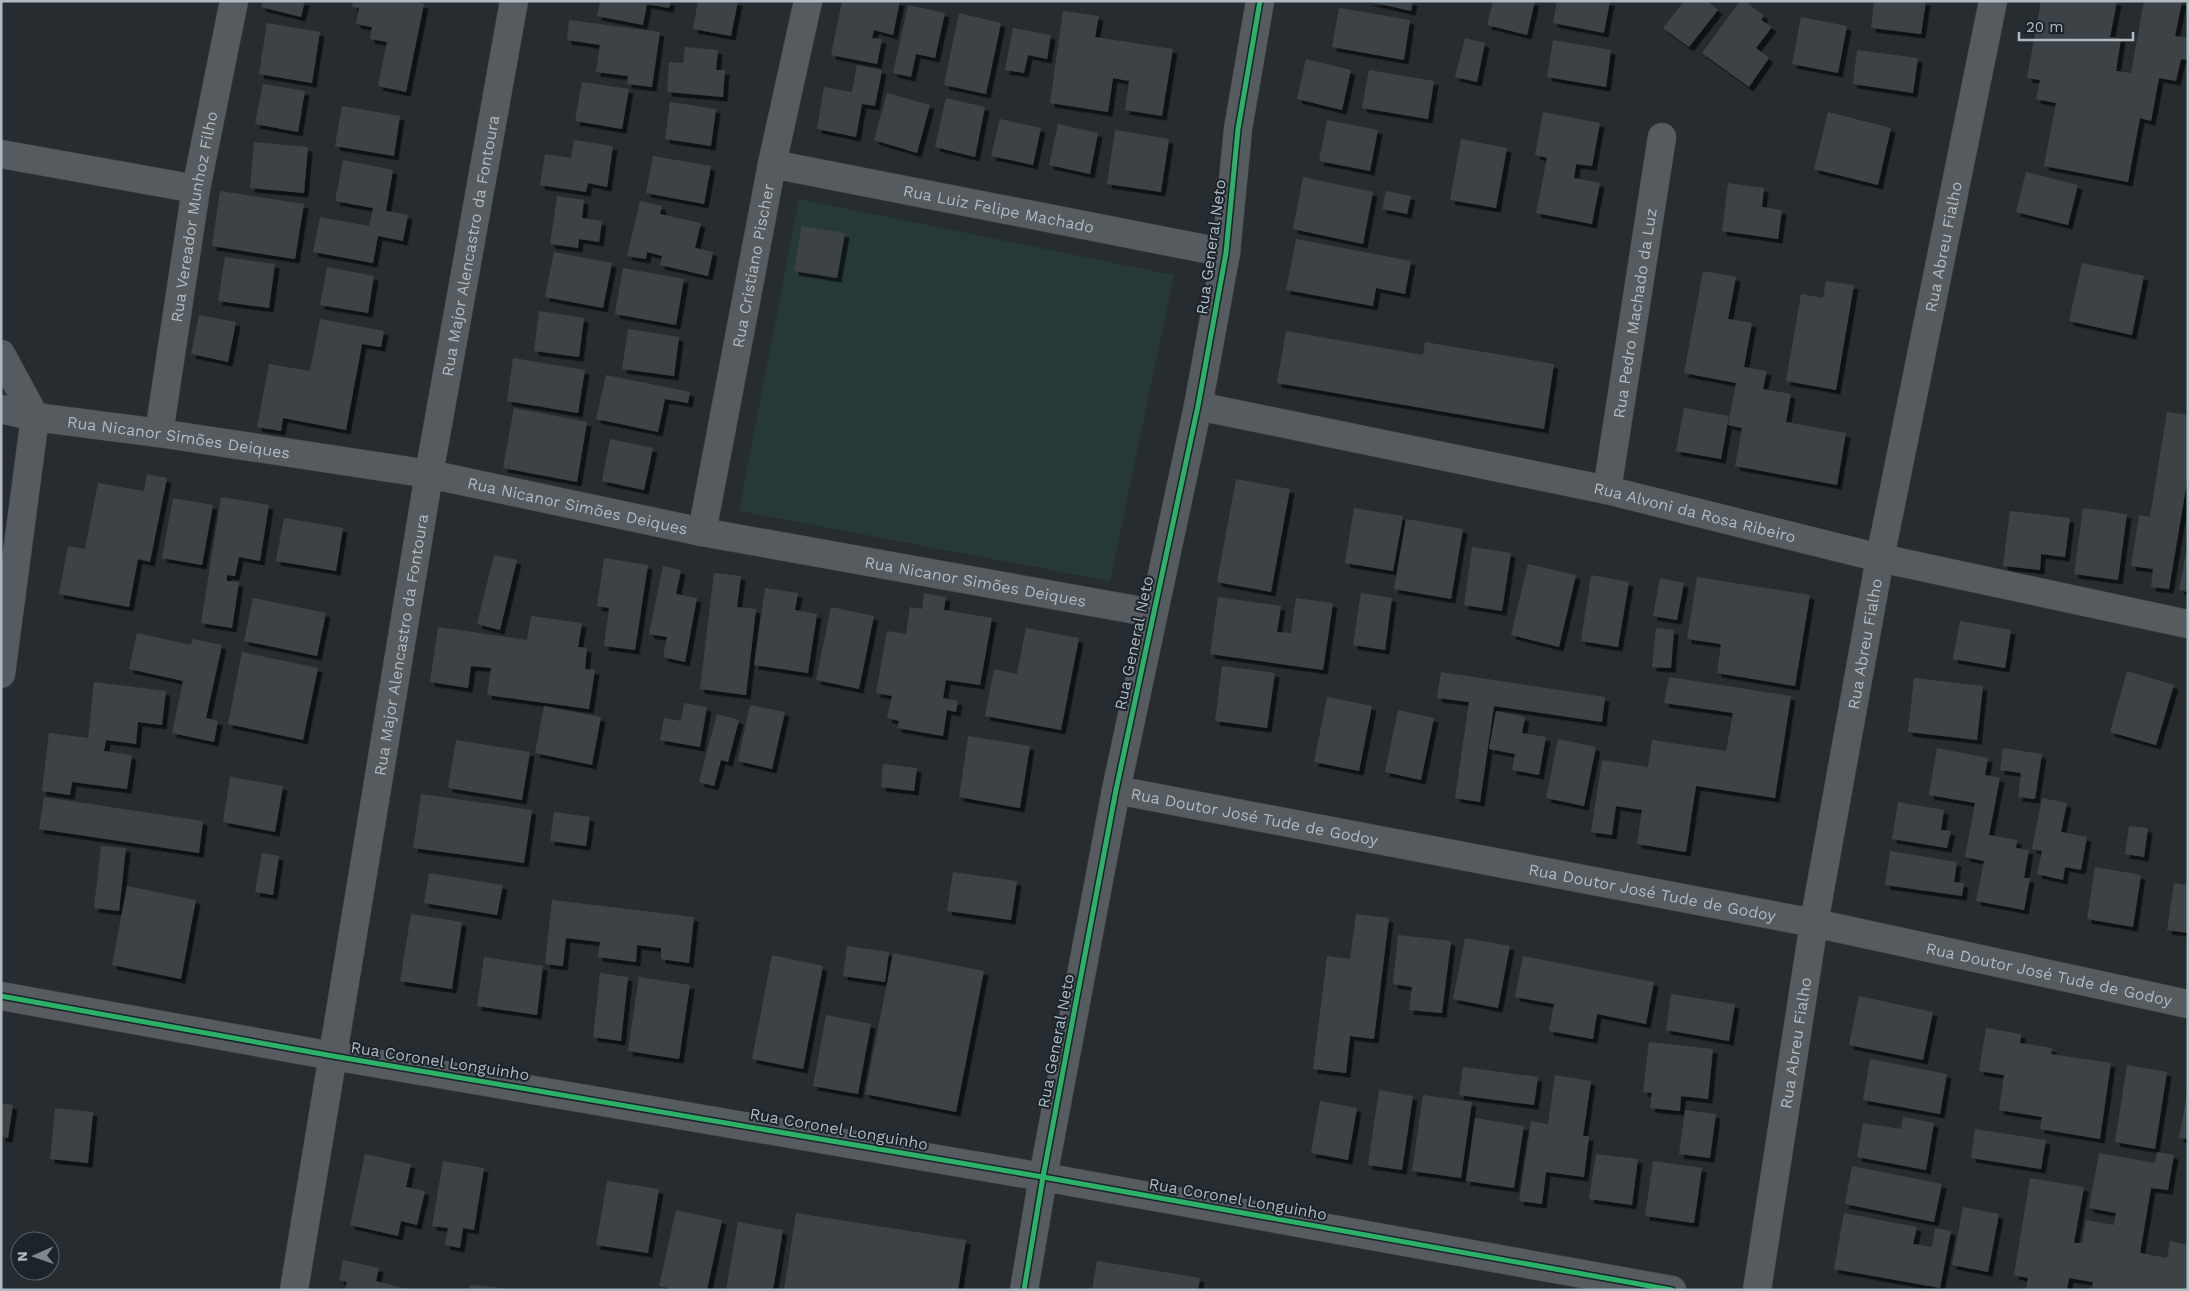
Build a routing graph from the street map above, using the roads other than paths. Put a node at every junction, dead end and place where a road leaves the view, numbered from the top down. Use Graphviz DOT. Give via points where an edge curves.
graph roads {
  1 [pos="234,1"];
  2 [pos="514,1"];
  3 [pos="808,1"];
  4 [pos="1260,1"];
  5 [pos="1993,1"];
  6 [pos="1662,137"];
  7 [pos="1,154"];
  8 [pos="772,164"];
  9 [pos="196,189"];
  10 [pos="1226,253"];
  11 [pos="1,354"];
  12 [pos="1198,406"];
  13 [pos="1,409"];
  14 [pos="35,417"];
  15 [pos="159,433"];
  16 [pos="429,474"];
  17 [pos="1607,490"];
  18 [pos="702,532"];
  19 [pos="1880,558"];
  20 [pos="1153,613"];
  21 [pos="2188,624"];
  22 [pos="1,674"];
  23 [pos="1116,790"];
  24 [pos="1814,923"];
  25 [pos="1,996"];
  26 [pos="2188,1004"];
  27 [pos="333,1056"];
  28 [pos="1043,1177"];
  29 [pos="294,1290"];
  30 [pos="1024,1290"];
  31 [pos="1672,1290"];
  32 [pos="1757,1290"];
  1 -- 9 [label="street, Rua Vereador Munhoz Filho"];
  2 -- 16 [label="street, Rua Major Alencastro da Fontoura"];
  3 -- 8 [label="street, Rua Cristiano Pischer"];
  4 -- 10 [label="street, Rua General Neto" via="1238,129"];
  5 -- 19 [label="street, Rua Abreu Fialho"];
  6 -- 17 [label="street, Rua Pedro Machado da Luz"];
  7 -- 9 [label="street"];
  8 -- 10 [label="street, Rua Luiz Felipe Machado"];
  8 -- 18 [label="street, Rua Cristiano Pischer"];
  9 -- 15 [label="street, Rua Vereador Munhoz Filho"];
  10 -- 12 [label="street, Rua General Neto"];
  11 -- 14 [label="street"];
  12 -- 17 [label="street, Rua Alvoni da Rosa Ribeiro"];
  12 -- 20 [label="street, Rua General Neto"];
  13 -- 14 [label="street, Rua Nicanor Simões Deiques"];
  14 -- 15 [label="street, Rua Nicanor Simões Deiques"];
  14 -- 22 [label="street"];
  15 -- 16 [label="street, Rua Nicanor Simões Deiques"];
  16 -- 18 [label="street, Rua Nicanor Simões Deiques"];
  16 -- 27 [label="street, Rua Major Alencastro da Fontoura"];
  17 -- 19 [label="street, Rua Alvoni da Rosa Ribeiro"];
  18 -- 20 [label="street, Rua Nicanor Simões Deiques"];
  19 -- 21 [label="street, Rua Alvoni da Rosa Ribeiro"];
  19 -- 24 [label="street, Rua Abreu Fialho"];
  20 -- 23 [label="street, Rua General Neto"];
  23 -- 24 [label="street, Rua Doutor José Tude de Godoy"];
  23 -- 28 [label="street, Rua General Neto"];
  24 -- 26 [label="street, Rua Doutor José Tude de Godoy"];
  24 -- 32 [label="street, Rua Abreu Fialho"];
  25 -- 27 [label="street, Rua Coronel Longuinho"];
  27 -- 28 [label="street, Rua Coronel Longuinho"];
  27 -- 29 [label="street, Rua Major Alencastro da Fontoura"];
  28 -- 30 [label="street, Rua General Neto"];
  28 -- 31 [label="street, Rua Coronel Longuinho"];
}
